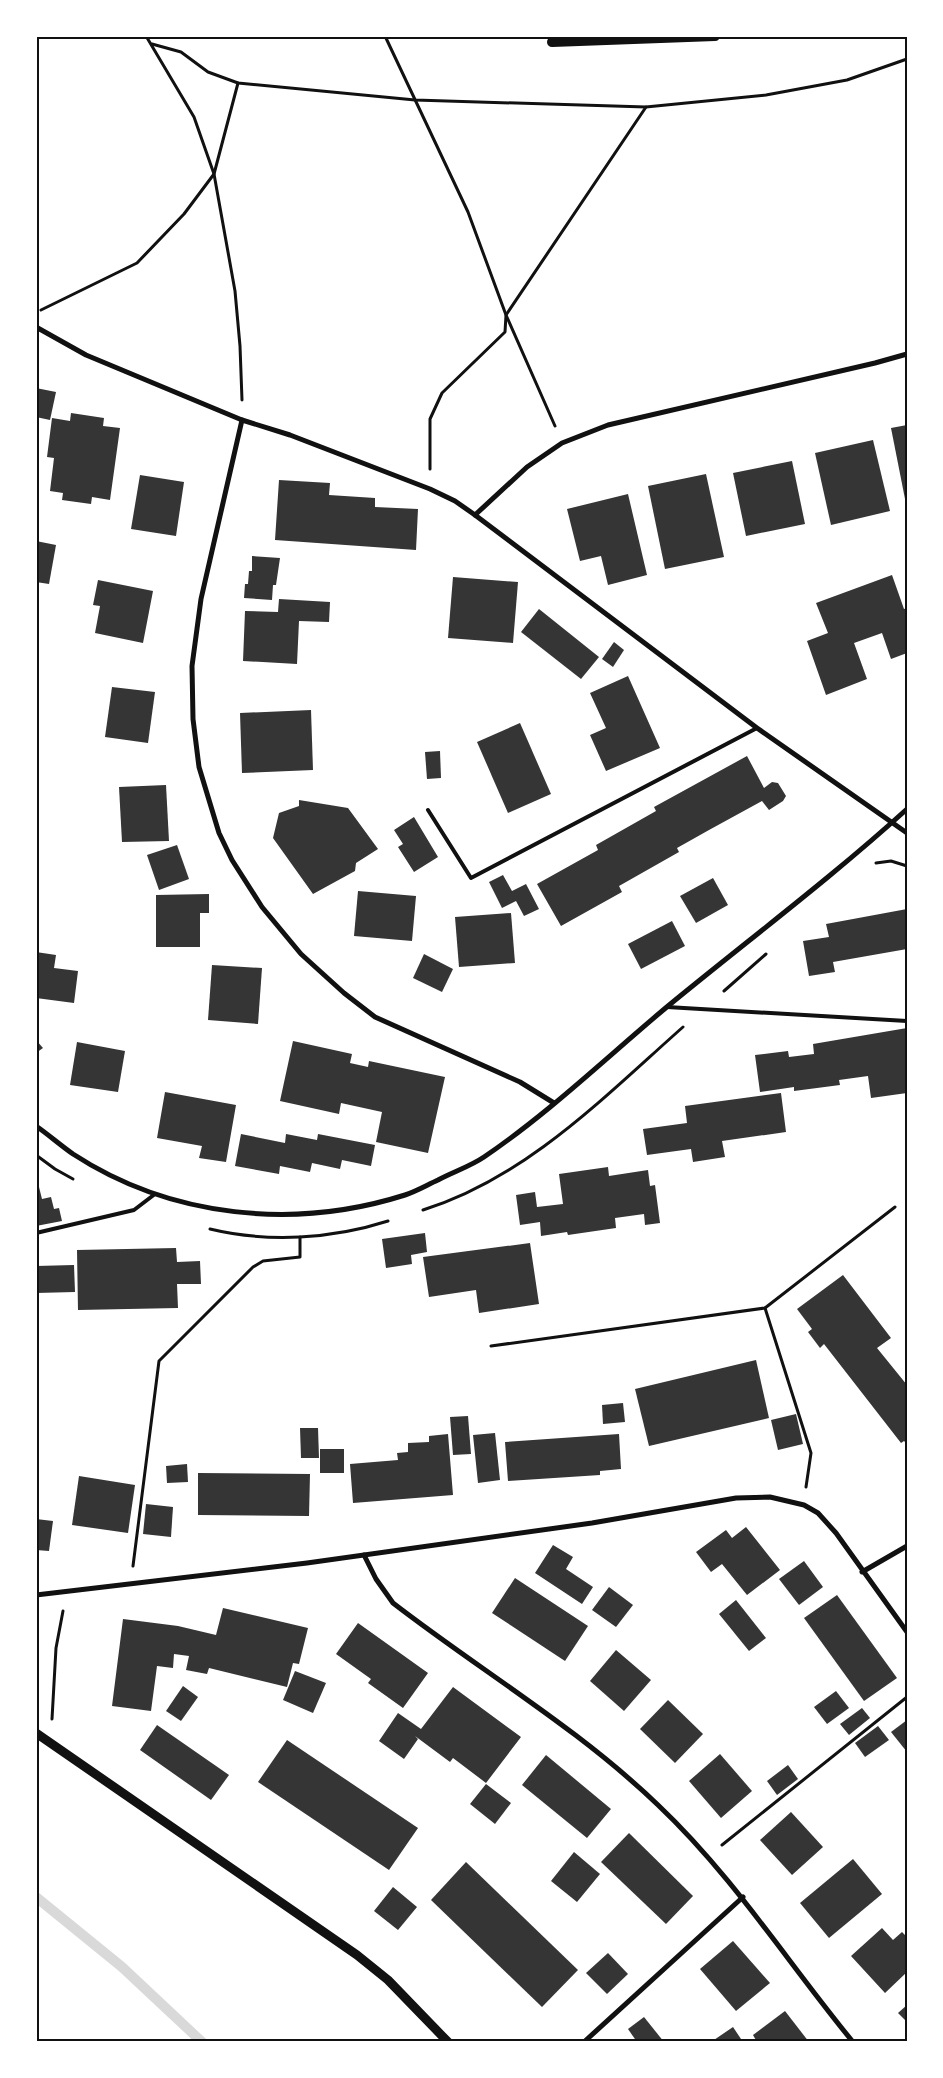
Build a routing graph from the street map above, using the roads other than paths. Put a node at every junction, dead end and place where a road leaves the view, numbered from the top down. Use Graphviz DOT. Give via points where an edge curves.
graph roads {
  1 [pos="715,36"];
  2 [pos="552,42"];
  3 [pos="36,327"];
  4 [pos="907,354"];
  5 [pos="242,420"];
  6 [pos="475,515"];
  7 [pos="757,728"];
  8 [pos="907,809"];
  9 [pos="428,810"];
  10 [pos="892,822"];
  11 [pos="907,833"];
  12 [pos="667,1007"];
  13 [pos="907,1021"];
  14 [pos="554,1103"];
  15 [pos="36,1126"];
  16 [pos="155,1194"];
  17 [pos="36,1232"];
  18 [pos="907,1546"];
  19 [pos="364,1555"];
  20 [pos="862,1572"];
  21 [pos="36,1595"];
  22 [pos="907,1632"];
  23 [pos="36,1733"];
  24 [pos="743,1897"];
  25 [pos="448,2042"];
  26 [pos="584,2042"];
  27 [pos="853,2042"];
  1 -- 2 [label="main road"];
  3 -- 5 [label="street" via="86,355"];
  4 -- 6 [label="street" via="608,425 562,443 527,467"];
  5 -- 6 [label="street" via="430,489"];
  5 -- 14 [label="street" via="201,599 192,666 193,719 199,767 219,833 262,907 300,954 344,993 375,1017 520,1082"];
  6 -- 7 [label="street"];
  7 -- 9 [label="lane" via="472,878"];
  7 -- 10 [label="street"];
  8 -- 10 [label="street"];
  10 -- 11 [label="street"];
  10 -- 12 [label="street"];
  12 -- 13 [label="lane"];
  12 -- 14 [label="street"];
  14 -- 16 [label="street" via="483,1158 408,1194 342,1211 295,1215 226,1211"];
  15 -- 16 [label="street" via="74,1154"];
  16 -- 17 [label="lane" via="134,1210"];
  18 -- 20 [label="street"];
  19 -- 20 [label="street" via="592,1523 736,1498 770,1497 804,1505 818,1513"];
  19 -- 21 [label="street"];
  19 -- 24 [label="street" via="393,1603 613,1764 660,1806"];
  20 -- 22 [label="street"];
  23 -- 25 [label="street" via="357,1955 388,1980"];
  24 -- 26 [label="street"];
  24 -- 27 [label="street"];
}
